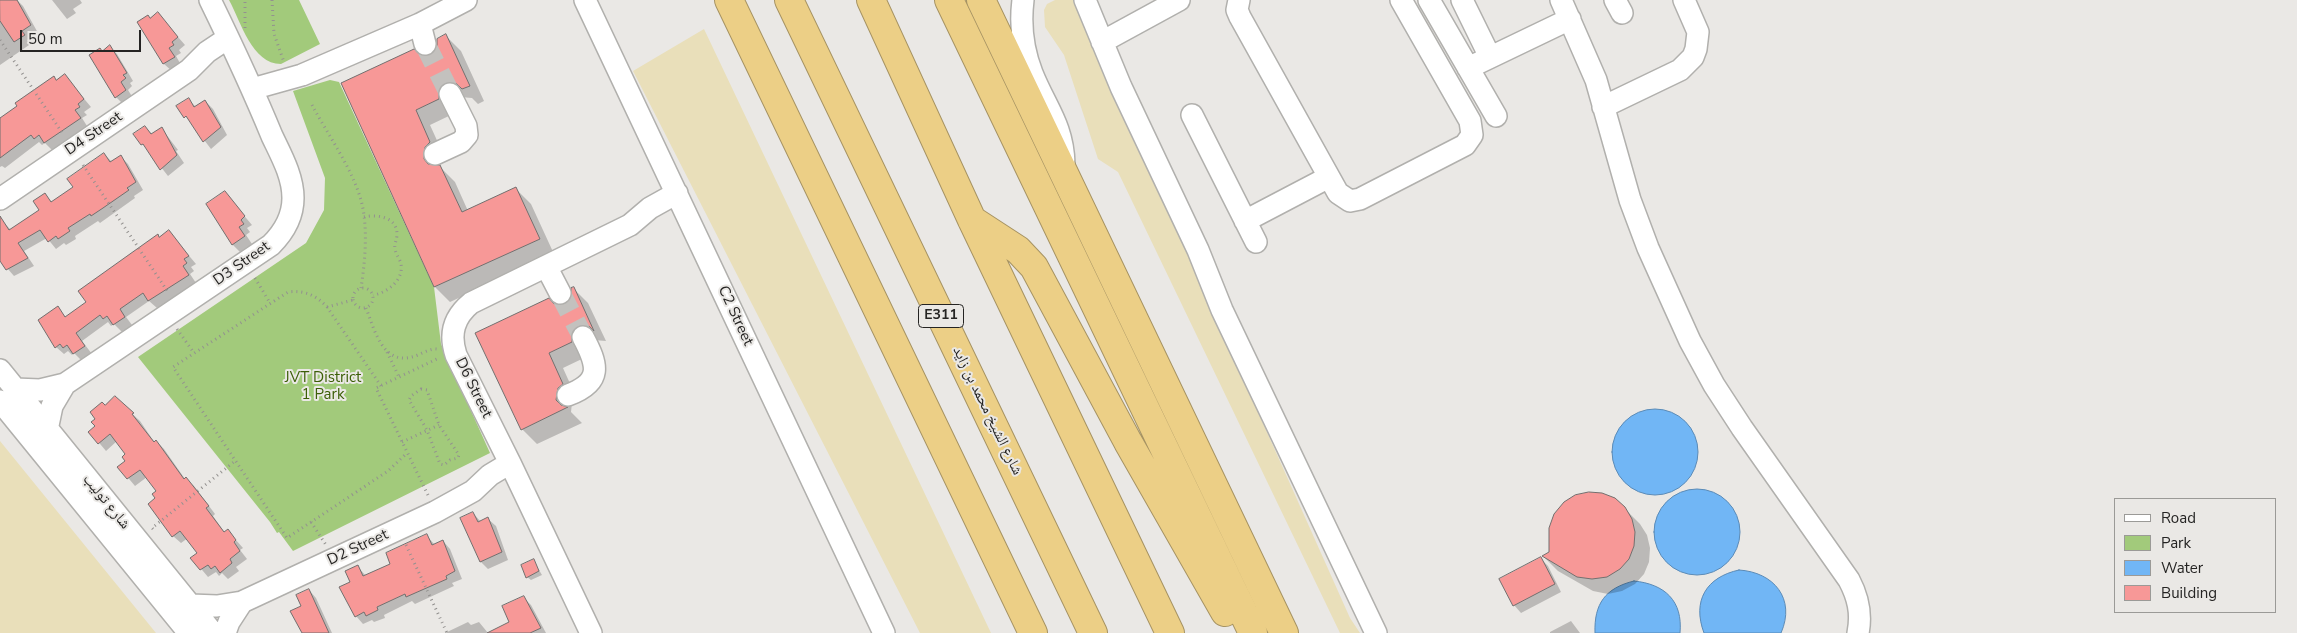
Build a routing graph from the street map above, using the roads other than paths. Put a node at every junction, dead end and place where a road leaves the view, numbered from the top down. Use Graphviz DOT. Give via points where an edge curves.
graph roads {
  1 [pos="210,0"];
  2 [pos="466,0"];
  3 [pos="585,0"];
  4 [pos="729,0"];
  5 [pos="789,0"];
  6 [pos="871,0"];
  7 [pos="949,0"];
  8 [pos="981,0"];
  9 [pos="1023,0"];
  10 [pos="1085,0"];
  11 [pos="1179,0"];
  12 [pos="1239,0"];
  13 [pos="1401,0"];
  14 [pos="1429,0"];
  15 [pos="1462,0"];
  16 [pos="1561,0"];
  17 [pos="1684,0"];
  18 [pos="1570,19"];
  19 [pos="420,24"];
  20 [pos="239,38"];
  21 [pos="1102,42"];
  22 [pos="425,44"];
  23 [pos="1490,57"];
  24 [pos="1468,68"];
  25 [pos="450,94"];
  26 [pos="256,98"];
  27 [pos="1603,107"];
  28 [pos="1192,115"];
  29 [pos="1496,116"];
  30 [pos="435,154"];
  31 [pos="1064,170"];
  32 [pos="1329,177"];
  33 [pos="0,199"];
  34 [pos="680,200"];
  35 [pos="972,220"];
  36 [pos="1245,221"];
  37 [pos="1256,242"];
  38 [pos="547,268"];
  39 [pos="560,293"];
  40 [pos="583,337"];
  41 [pos="0,370"];
  42 [pos="65,384"];
  43 [pos="8,395"];
  44 [pos="568,395"];
  45 [pos="47,430"];
  46 [pos="513,470"];
  47 [pos="242,602"];
  48 [pos="191,606"];
  49 [pos="188,633"];
  50 [pos="213,633"];
  51 [pos="225,633"];
  52 [pos="591,633"];
  53 [pos="884,633"];
  54 [pos="1033,633"];
  55 [pos="1093,633"];
  56 [pos="1170,633"];
  57 [pos="1238,633"];
  58 [pos="1253,633"];
  59 [pos="1284,633"];
  60 [pos="1376,633"];
  61 [pos="1858,633"];
  1 -- 20 [label="street, D3 Street"];
  2 -- 19 [label="street"];
  3 -- 34 [label="street, C2 Street"];
  4 -- 54 [label="highway"];
  5 -- 55 [label="highway, شارع الشيخ محمد بن زايد / E311"];
  6 -- 35 [label="highway"];
  7 -- 58 [label="highway"];
  8 -- 31 [label="highway"];
  9 -- 31 [label="street" via="1025,49 1032,73 1061,133"];
  10 -- 21 [label="street"];
  11 -- 21 [label="street"];
  12 -- 32 [label="street" via="1240,17"];
  13 -- 32 [label="street" via="1470,121 1472,135 1465,145 1355,200 1341,197"];
  14 -- 24 [label="street"];
  15 -- 23 [label="street"];
  16 -- 18 [label="street"];
  17 -- 27 [label="street" via="1698,32 1693,57 1680,70"];
  18 -- 23 [label="street"];
  18 -- 27 [label="street" via="1592,68"];
  19 -- 22 [label="street"];
  19 -- 26 [label="street" via="302,75 277,97"];
  20 -- 26 [label="street, D3 Street"];
  20 -- 33 [label="street, D4 Street" via="219,60 189,70"];
  21 -- 60 [label="street" via="1191,232 1222,310"];
  23 -- 24 [label="street"];
  24 -- 29 [label="street"];
  25 -- 30 [label="street" via="466,126 467,135 461,142"];
  26 -- 42 [label="street, D3 Street" via="289,174 293,196 290,218 279,237"];
  27 -- 61 [label="street" via="1633,208 1671,303 1714,385 1849,580 1860,607"];
  28 -- 36 [label="street"];
  31 -- 59 [label="highway"];
  32 -- 36 [label="street"];
  34 -- 38 [label="street, D6 Street" via="650,208 630,225"];
  34 -- 53 [label="street, C2 Street"];
  35 -- 56 [label="highway"];
  35 -- 57 [label="highway" via="1018,250 1034,267 1128,442"];
  36 -- 37 [label="street"];
  38 -- 39 [label="street"];
  38 -- 46 [label="street, D6 Street" via="472,303 453,326 456,355"];
  40 -- 44 [label="street" via="595,361 594,374 583,389"];
  41 -- 43 [label="street, شارع توليب"];
  42 -- 43 [label="street, D3 Street"];
  42 -- 45 [label="street, D3 Street" via="52,406"];
  43 -- 45 [label="street, شارع توليب"];
  43 -- 49 [label="street, شارع توليب"];
  45 -- 48 [label="street, شارع توليب"];
  46 -- 47 [label="street, D2 Street" via="490,475 473,491 436,512"];
  46 -- 52 [label="street, D6 Street"];
  47 -- 48 [label="street, D2 Street"];
  47 -- 51 [label="street"];
  48 -- 50 [label="street, شارع توليب"];
}
